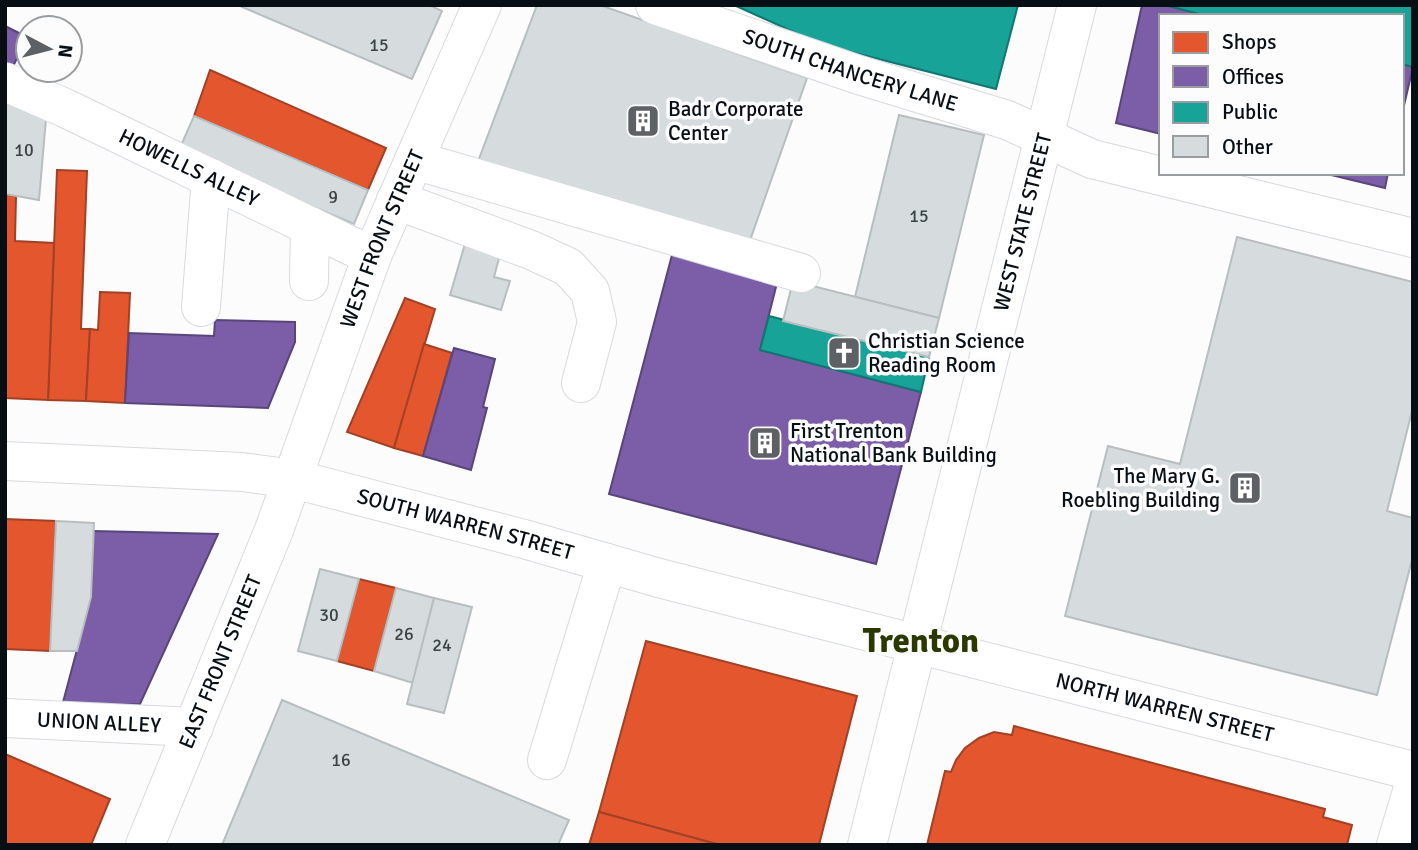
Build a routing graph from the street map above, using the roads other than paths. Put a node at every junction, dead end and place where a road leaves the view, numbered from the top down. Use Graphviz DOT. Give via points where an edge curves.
graph roads {
  1 [pos="482,5"];
  2 [pos="655,5"];
  3 [pos="1077,5"];
  4 [pos="5,82"];
  5 [pos="1043,138"];
  6 [pos="414,160"];
  7 [pos="211,178"];
  8 [pos="396,200"];
  9 [pos="310,226"];
  10 [pos="1413,238"];
  11 [pos="372,256"];
  12 [pos="801,273"];
  13 [pos="309,281"];
  14 [pos="201,307"];
  15 [pos="581,383"];
  16 [pos="5,461"];
  17 [pos="294,479"];
  18 [pos="607,563"];
  19 [pos="917,643"];
  20 [pos="5,718"];
  21 [pos="194,727"];
  22 [pos="547,760"];
  23 [pos="1413,771"];
  24 [pos="1413,788"];
  25 [pos="145,845"];
  26 [pos="867,845"];
  27 [pos="1396,845"];
  1 -- 6 [label="street, WEST FRONT STREET"];
  2 -- 5 [label="street, SOUTH CHANCERY LANE" via="1007,120"];
  3 -- 5 [label="street, WEST STATE STREET"];
  4 -- 7 [label="street, HOWELLS ALLEY"];
  5 -- 10 [label="street, SOUTH CHANCERY LANE" via="1092,159"];
  5 -- 19 [label="street, WEST STATE STREET"];
  6 -- 8 [label="street, WEST FRONT STREET"];
  6 -- 12 [label="street"];
  7 -- 9 [label="street, HOWELLS ALLEY"];
  7 -- 14 [label="street"];
  8 -- 11 [label="street, WEST FRONT STREET"];
  8 -- 15 [label="street" via="568,267 590,290 597,322"];
  9 -- 11 [label="street, HOWELLS ALLEY"];
  9 -- 13 [label="street"];
  11 -- 17 [label="street, WEST FRONT STREET"];
  16 -- 17 [label="street, SOUTH WARREN STREET" via="242,472"];
  17 -- 18 [label="street, SOUTH WARREN STREET"];
  17 -- 21 [label="street, EAST FRONT STREET"];
  18 -- 19 [label="street, SOUTH WARREN STREET"];
  18 -- 22 [label="street"];
  19 -- 23 [label="street, NORTH WARREN STREET"];
  19 -- 26 [label="street, WEST STATE STREET"];
  20 -- 21 [label="street, UNION ALLEY"];
  21 -- 25 [label="street, EAST FRONT STREET"];
  24 -- 27 [label="street"];
}
